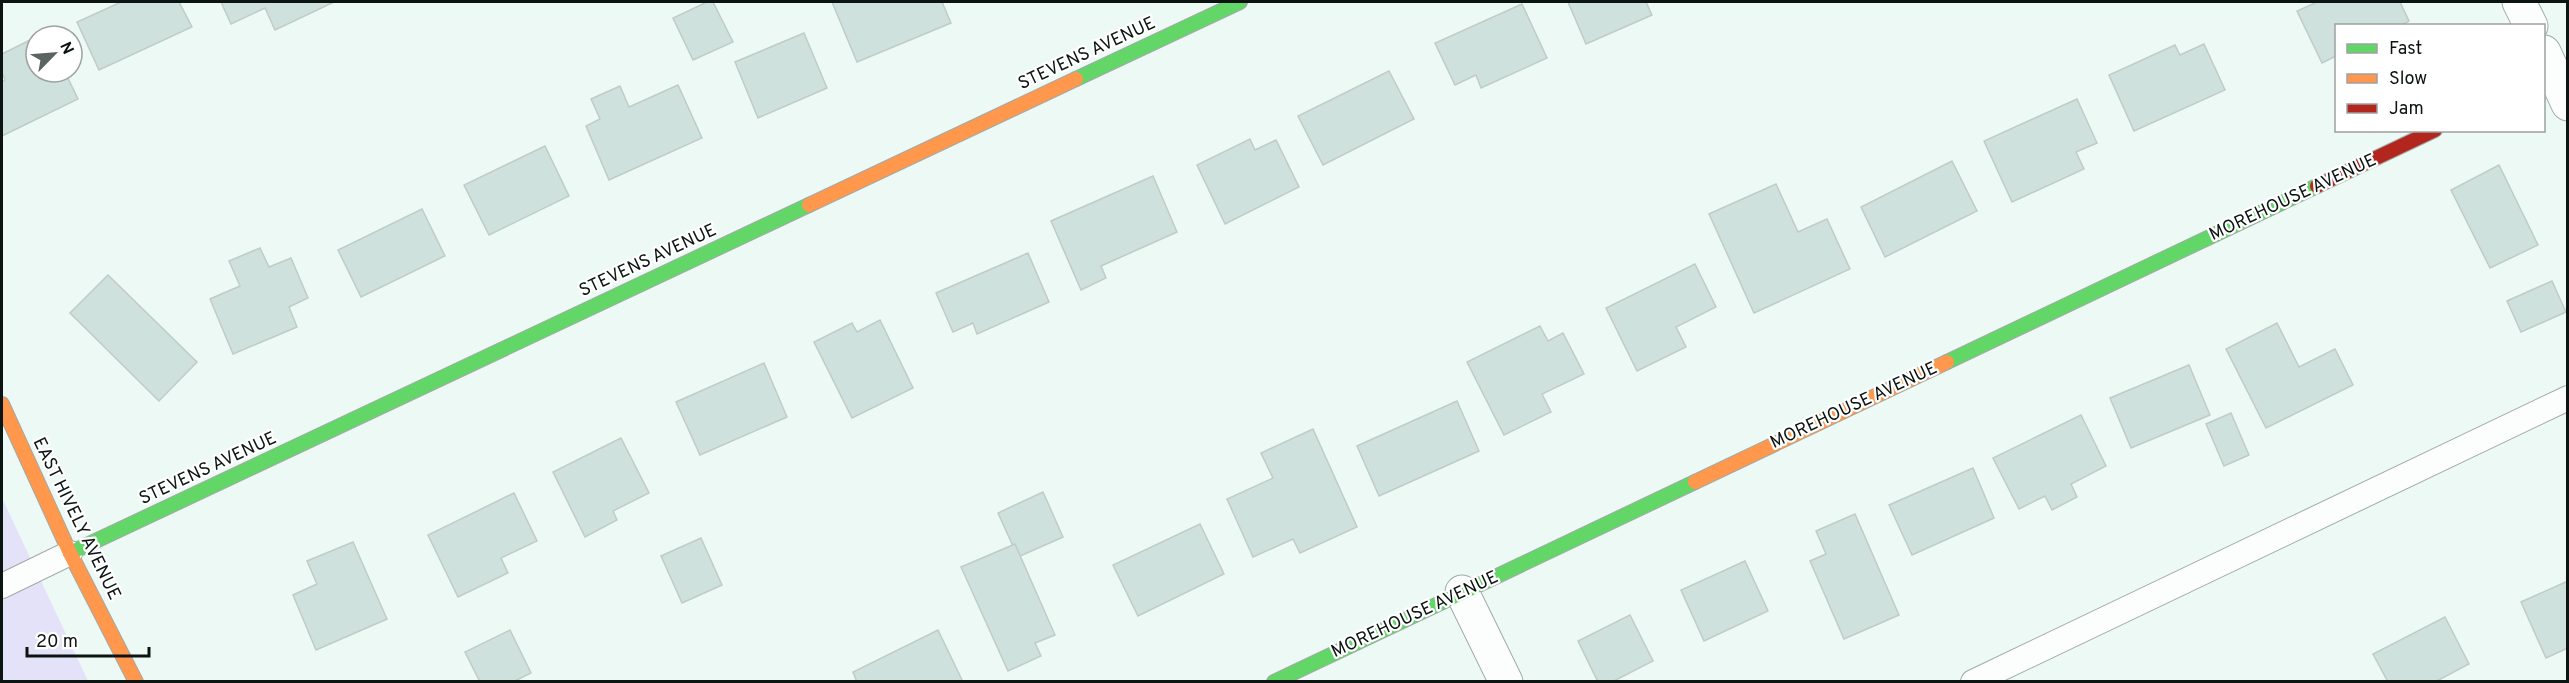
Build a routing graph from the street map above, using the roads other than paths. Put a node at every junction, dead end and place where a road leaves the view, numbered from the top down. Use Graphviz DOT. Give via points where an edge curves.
graph roads {
  1 [pos="1240,2"];
  2 [pos="2519,2"];
  3 [pos="2530,24"];
  4 [pos="2552,68"];
  5 [pos="2568,104"];
  6 [pos="2430,132"];
  7 [pos="2568,398"];
  8 [pos="2,404"];
  9 [pos="70,554"];
  10 [pos="2,586"];
  11 [pos="1462,592"];
  12 [pos="136,681"];
  13 [pos="1274,681"];
  14 [pos="1506,681"];
  15 [pos="1973,681"];
  1 -- 9 [label="street, STEVENS AVENUE"];
  2 -- 3 [label="street"];
  4 -- 5 [label="street"];
  6 -- 11 [label="street, MOREHOUSE AVENUE"];
  7 -- 15 [label="lane"];
  8 -- 9 [label="street, EAST HIVELY AVENUE"];
  9 -- 10 [label="lane"];
  9 -- 12 [label="street, EAST HIVELY AVENUE"];
  11 -- 13 [label="street, MOREHOUSE AVENUE"];
  11 -- 14 [label="street"];
}
